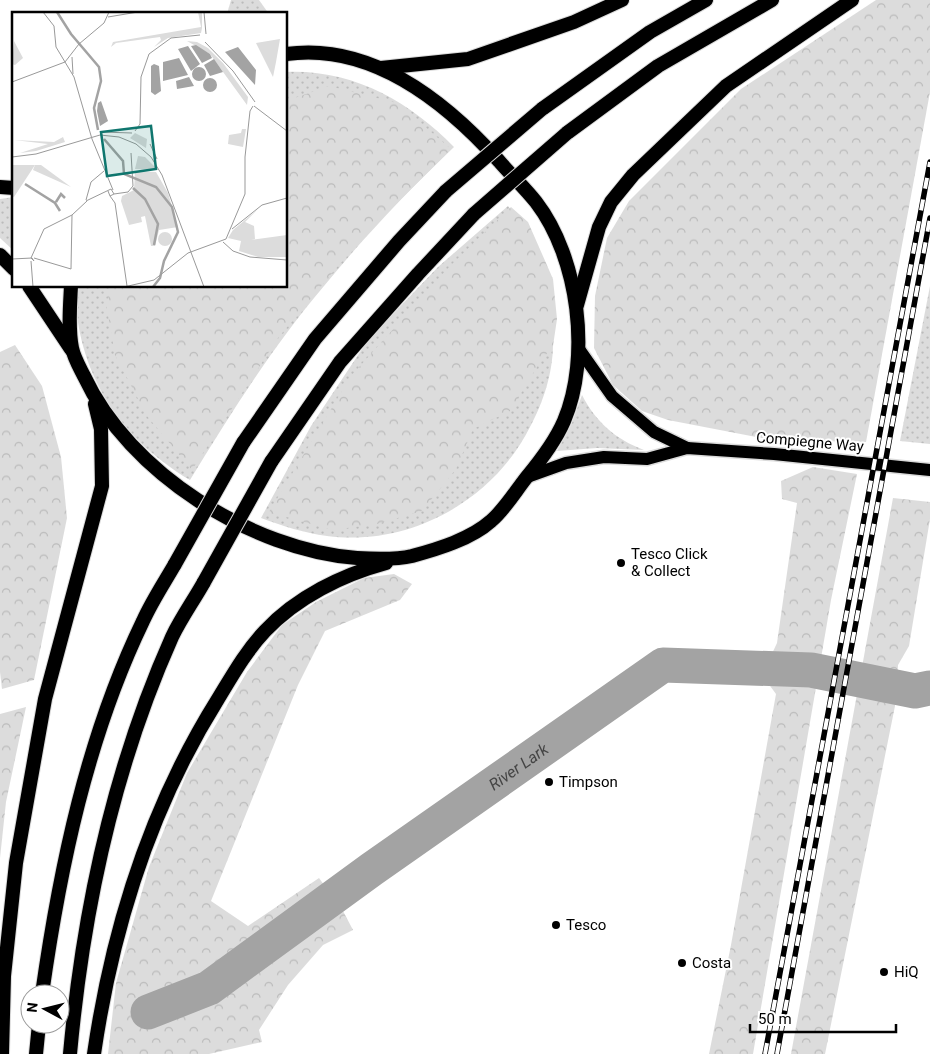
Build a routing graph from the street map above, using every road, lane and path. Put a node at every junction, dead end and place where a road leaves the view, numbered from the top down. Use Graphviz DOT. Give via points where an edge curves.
graph roads {
  1 [pos="622,0"];
  2 [pos="706,0"];
  3 [pos="772,0"];
  4 [pos="852,0"];
  5 [pos="288,54"];
  6 [pos="382,68"];
  7 [pos="0,255"];
  8 [pos="12,267"];
  9 [pos="30,288"];
  10 [pos="71,288"];
  11 [pos="576,308"];
  12 [pos="72,349"];
  13 [pos="579,349"];
  14 [pos="94,397"];
  15 [pos="686,448"];
  16 [pos="930,470"];
  17 [pos="527,477"];
  18 [pos="405,557"];
  19 [pos="43,984"];
  20 [pos="38,1034"];
  21 [pos="2,1054"];
  22 [pos="36,1054"];
  23 [pos="70,1054"];
  24 [pos="94,1054"];
  1 -- 6 [label="highway" via="574,22 468,59"];
  2 -- 19 [label="highway, bridge" via="650,32 542,109 446,191 315,340 243,443 143,620 100,732 74,820 54,912"];
  3 -- 23 [label="highway, bridge" via="658,66 566,133 474,214 340,362 271,462 173,636 132,745 105,833 88,914"];
  4 -- 11 [label="highway" via="726,86 633,175 611,202 599,227"];
  5 -- 6 [label="highway" via="333,55"];
  6 -- 11 [label="highway" via="445,108 471,130 537,203 565,258"];
  7 -- 8 [label="highway"];
  9 -- 12 [label="highway"];
  10 -- 12 [label="highway"];
  11 -- 13 [label="highway"];
  12 -- 14 [label="highway"];
  13 -- 15 [label="main road, Compiegne Way" via="612,396 654,432"];
  13 -- 17 [label="highway" via="574,391 564,422 547,453"];
  14 -- 18 [label="highway" via="117,430 163,475 227,516 266,536 328,556"];
  14 -- 21 [label="highway" via="102,429 102,486 45,699 16,863 4,976"];
  15 -- 16 [label="main road, Compiegne Way"];
  15 -- 17 [label="main road, Compiegne Way" via="647,459 604,457 566,463"];
  17 -- 18 [label="highway" via="491,521 461,539"];
  18 -- 24 [label="highway" via="366,568 298,603 265,631 235,671 201,726 146,849 110,963"];
  20 -- 22 [label="highway"];
}
